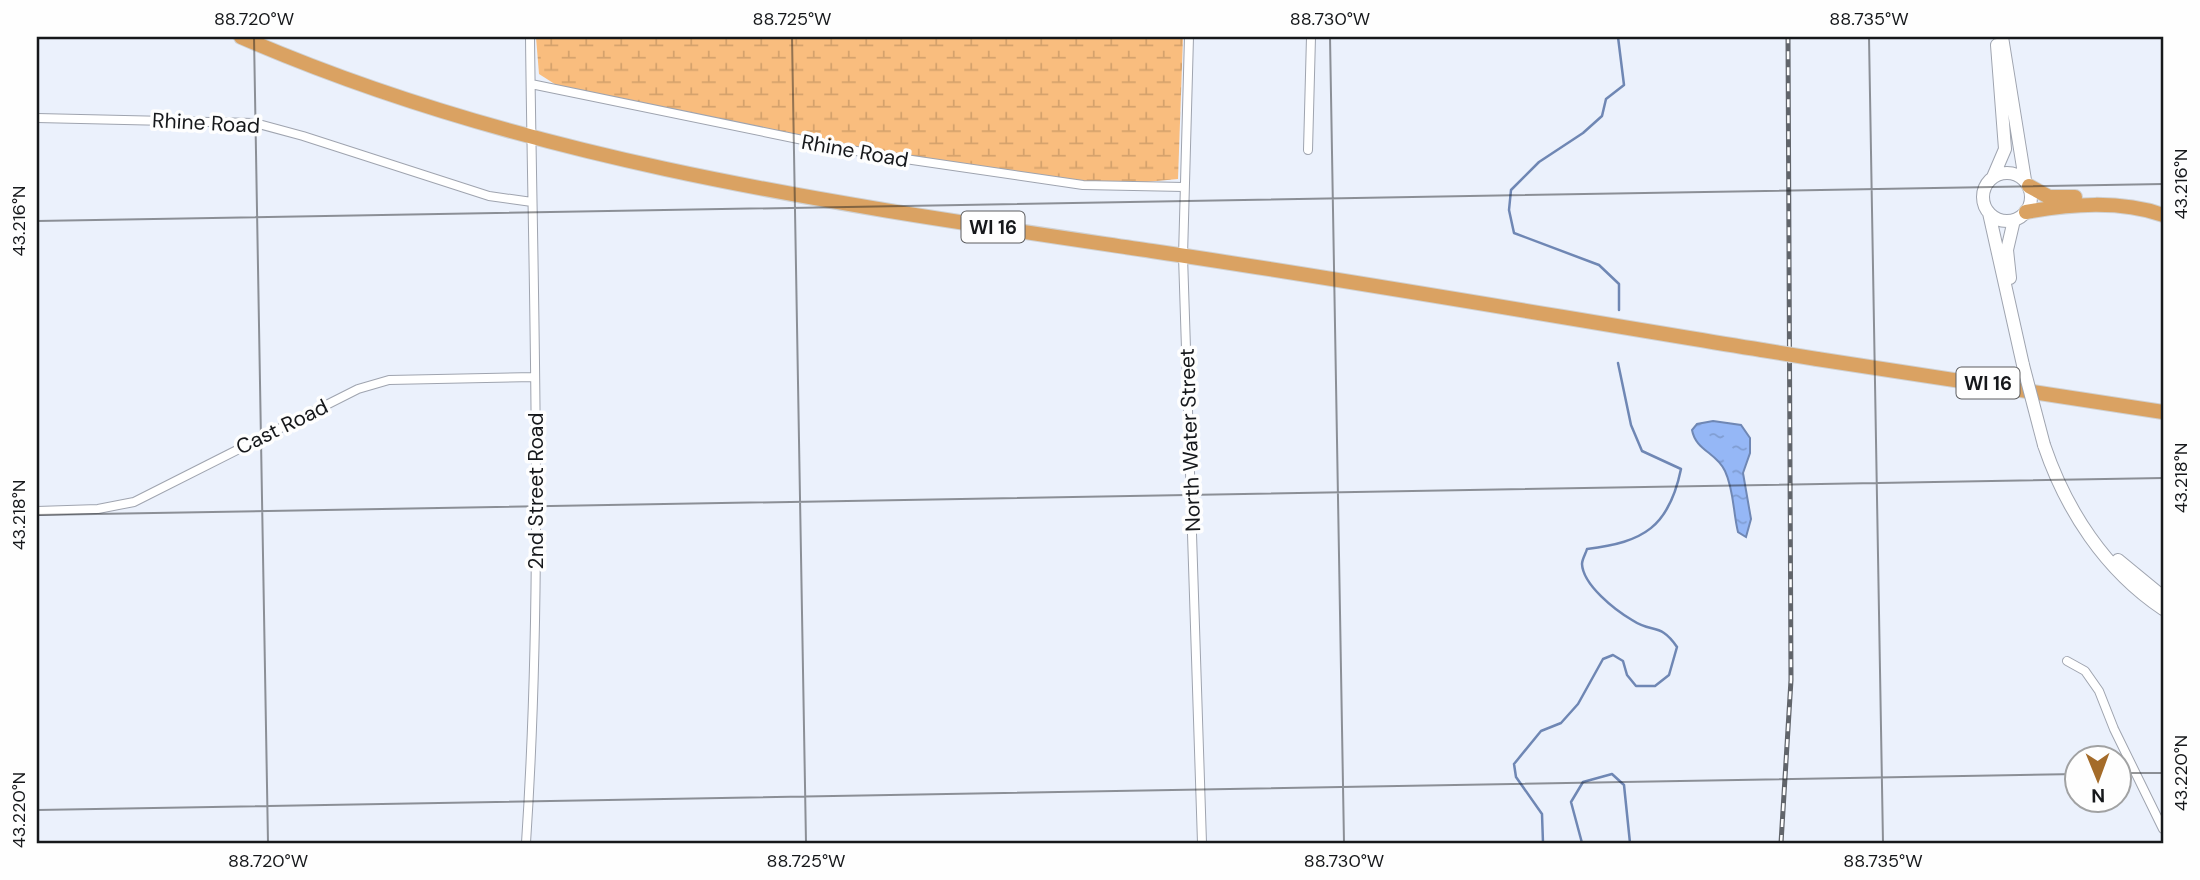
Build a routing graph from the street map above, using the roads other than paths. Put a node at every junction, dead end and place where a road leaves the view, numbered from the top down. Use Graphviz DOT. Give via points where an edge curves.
graph roads {
  1 [pos="241,37"];
  2 [pos="530,37"];
  3 [pos="1189,37"];
  4 [pos="1311,37"];
  5 [pos="2000,37"];
  6 [pos="531,84"];
  7 [pos="37,118"];
  8 [pos="532,138"];
  9 [pos="1308,150"];
  10 [pos="1993,178"];
  11 [pos="2027,183"];
  12 [pos="1184,187"];
  13 [pos="532,202"];
  14 [pos="2163,205"];
  15 [pos="1989,213"];
  16 [pos="2163,215"];
  17 [pos="2020,216"];
  18 [pos="1183,256"];
  19 [pos="2023,365"];
  20 [pos="535,377"];
  21 [pos="2161,412"];
  22 [pos="37,511"];
  23 [pos="2091,536"];
  24 [pos="2163,597"];
  25 [pos="2163,609"];
  26 [pos="2067,661"];
  27 [pos="2163,829"];
  28 [pos="526,843"];
  29 [pos="1202,843"];
  1 -- 8 [label="highway, WI 16" via="377,89"];
  2 -- 6 [label="street, 2nd Street Road"];
  3 -- 12 [label="street, North Water Street"];
  4 -- 9 [label="street"];
  5 -- 10 [label="main road" via="2005,149"];
  5 -- 11 [label="main road"];
  6 -- 8 [label="street, 2nd Street Road"];
  6 -- 12 [label="street, Rhine Road" via="803,143 939,165 1083,186"];
  7 -- 13 [label="street, Rhine Road" via="264,125 489,196"];
  8 -- 13 [label="street, 2nd Street Road"];
  8 -- 18 [label="highway, WI 16" via="747,187"];
  10 -- 11 [label="main road" via="2006,173"];
  10 -- 15 [label="main road" via="1984,191"];
  11 -- 14 [label="highway" via="2049,197 2130,197"];
  11 -- 17 [label="main road" via="2032,199"];
  12 -- 18 [label="street, North Water Street"];
  13 -- 20 [label="street, 2nd Street Road"];
  15 -- 17 [label="main road" via="2001,220"];
  15 -- 19 [label="main road"];
  16 -- 17 [label="highway" via="2106,205"];
  17 -- 19 [label="main road" via="2007,250"];
  18 -- 21 [label="highway, WI 16, bridge"];
  18 -- 29 [label="street, North Water Street"];
  19 -- 23 [label="main road, bridge" via="2060,486"];
  20 -- 22 [label="street, Cast Road" via="389,380 358,389 134,502 98,509"];
  20 -- 28 [label="street, 2nd Street Road" via="537,636"];
  23 -- 24 [label="main road"];
  23 -- 25 [label="main road" via="2123,577"];
  26 -- 27 [label="street" via="2085,671 2099,691"];
}
